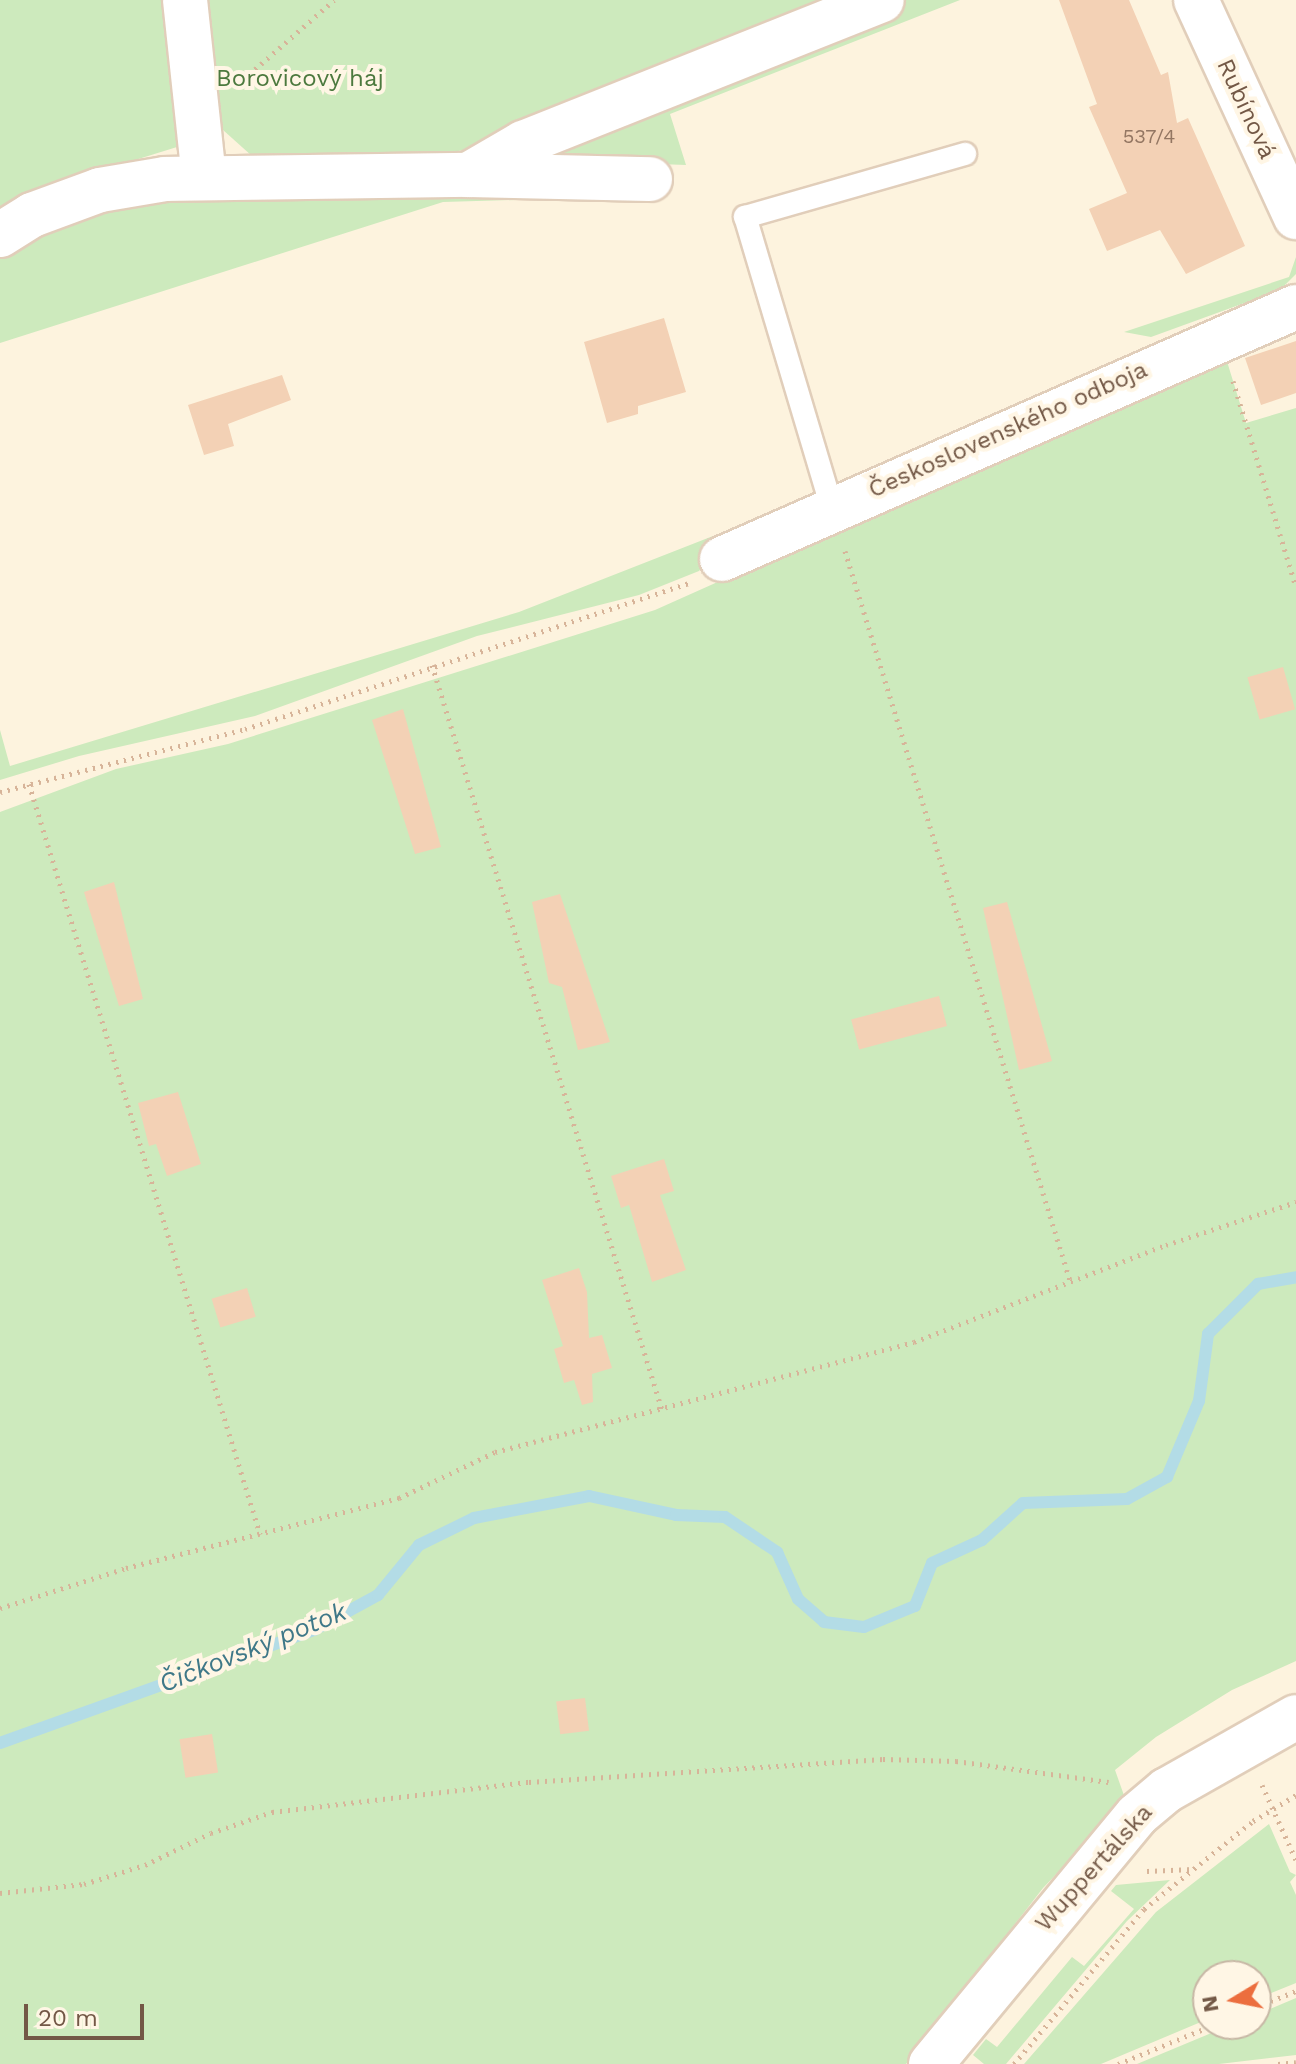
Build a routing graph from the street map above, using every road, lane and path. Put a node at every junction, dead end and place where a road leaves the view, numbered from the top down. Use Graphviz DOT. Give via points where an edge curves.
graph roads {
  1 [pos="185,0"];
  2 [pos="334,0"];
  3 [pos="882,0"];
  4 [pos="1196,0"];
  5 [pos="198,120"];
  6 [pos="965,154"];
  7 [pos="468,175"];
  8 [pos="204,177"];
  9 [pos="650,179"];
  10 [pos="1296,217"];
  11 [pos="0,235"];
  12 [pos="1296,307"];
  13 [pos="1220,337"];
  14 [pos="832,508"];
  15 [pos="722,559"];
  16 [pos="1296,587"];
  17 [pos="432,665"];
  18 [pos="29,784"];
  19 [pos="0,792"];
  20 [pos="1296,1202"];
  21 [pos="1071,1284"];
  22 [pos="662,1410"];
  23 [pos="260,1534"];
  24 [pos="0,1608"];
  25 [pos="1296,1717"];
  26 [pos="1242,1745"];
  27 [pos="1167,1790"];
  28 [pos="1296,1795"];
  29 [pos="1273,1808"];
  30 [pos="1296,1860"];
  31 [pos="0,1893"];
  32 [pos="1296,1991"];
  33 [pos="1272,2001"];
  34 [pos="1192,2034"];
  35 [pos="1296,2062"];
  36 [pos="931,2064"];
  37 [pos="1014,2064"];
  38 [pos="1118,2064"];
  39 [pos="1278,2064"];
  1 -- 5 [label="street"];
  2 -- 5 [label="path"];
  3 -- 7 [label="street" via="523,143"];
  4 -- 10 [label="street, Rubínová"];
  5 -- 8 [label="street"];
  6 -- 14 [label="lane" via="745,217"];
  7 -- 8 [label="street"];
  7 -- 9 [label="street"];
  8 -- 11 [label="street" via="100,190 32,215"];
  12 -- 13 [label="street, Československého odboja"];
  13 -- 14 [label="street, Československého odboja"];
  13 -- 16 [label="path"];
  14 -- 15 [label="street, Československého odboja"];
  14 -- 21 [label="path"];
  15 -- 17 [label="path" via="693,582 644,601"];
  17 -- 18 [label="path" via="245,729"];
  17 -- 22 [label="path"];
  18 -- 19 [label="path"];
  18 -- 23 [label="path"];
  20 -- 21 [label="path" via="1166,1245"];
  21 -- 22 [label="path" via="914,1342"];
  22 -- 23 [label="path" via="495,1452 399,1498"];
  23 -- 24 [label="path"];
  25 -- 26 [label="street, Wuppertálska"];
  26 -- 27 [label="street, Wuppertálska"];
  26 -- 29 [label="path"];
  27 -- 31 [label="path" via="956,1761 802,1764 529,1782 272,1812 211,1833 145,1865 84,1884"];
  27 -- 36 [label="street, Wuppertálska" via="1117,1836"];
  28 -- 29 [label="path"];
  29 -- 30 [label="path"];
  29 -- 37 [label="path" via="1144,1909"];
  32 -- 33 [label="path"];
  34 -- 38 [label="path"];
  35 -- 39 [label="path"];
}
